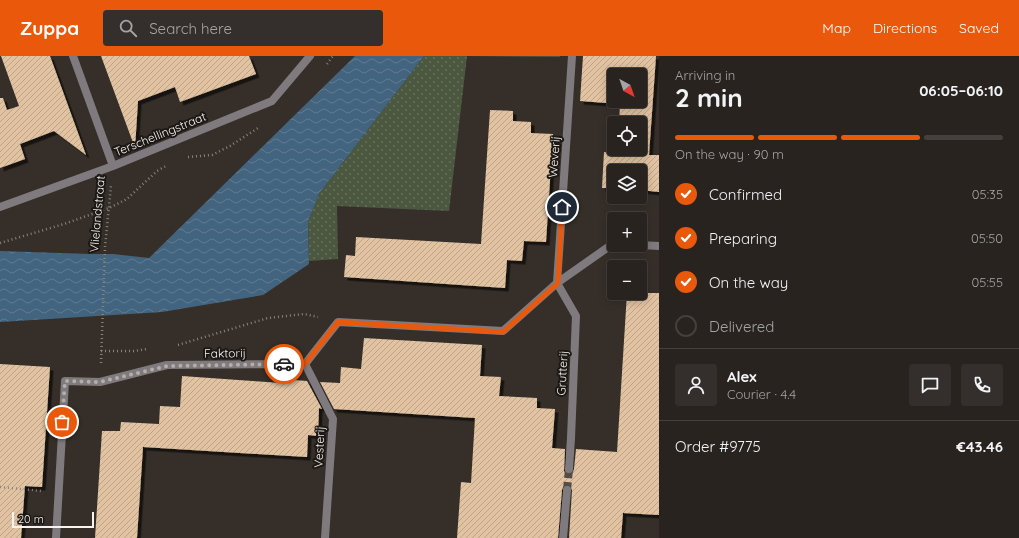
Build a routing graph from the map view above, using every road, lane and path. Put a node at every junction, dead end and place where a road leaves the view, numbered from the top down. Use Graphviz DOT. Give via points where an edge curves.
graph roads {
  1 [pos="74,56"];
  2 [pos="310,56"];
  3 [pos="572,56"];
  4 [pos="113,166"];
  5 [pos="0,207"];
  6 [pos="109,208"];
  7 [pos="0,243"];
  8 [pos="647,245"];
  9 [pos="659,246"];
  10 [pos="607,248"];
  11 [pos="558,283"];
  12 [pos="338,322"];
  13 [pos="175,346"];
  14 [pos="148,349"];
  15 [pos="101,351"];
  16 [pos="305,364"];
  17 [pos="100,382"];
  18 [pos="569,469"];
  19 [pos="0,487"];
  20 [pos="567,490"];
  21 [pos="58,492"];
  22 [pos="56,538"];
  23 [pos="325,538"];
  24 [pos="563,538"];
  1 -- 4 [label="street, Vlielandstraat"];
  2 -- 4 [label="street, Terschellingstraat" via="272,101"];
  3 -- 11 [label="street, Weverij"];
  4 -- 5 [label="street, Terschellingstraat"];
  4 -- 6 [label="path, Vlielandstraat"];
  6 -- 7 [label="path"];
  6 -- 15 [label="path, Vlielandstraat"];
  8 -- 9 [label="street"];
  10 -- 11 [label="street"];
  11 -- 12 [label="street" via="503,332"];
  11 -- 18 [label="street, Grutterij" via="576,316"];
  12 -- 13 [label="path" via="304,314 268,318"];
  12 -- 16 [label="street"];
  14 -- 15 [label="path"];
  15 -- 17 [label="path, Vlielandstraat"];
  16 -- 17 [label="street, Faktorij" via="167,366"];
  16 -- 23 [label="street, Vesterij" via="333,419"];
  17 -- 21 [label="street, Faktorij" via="65,381"];
  19 -- 21 [label="path"];
  20 -- 24 [label="street"];
  21 -- 22 [label="street, Faktorij"];
}
